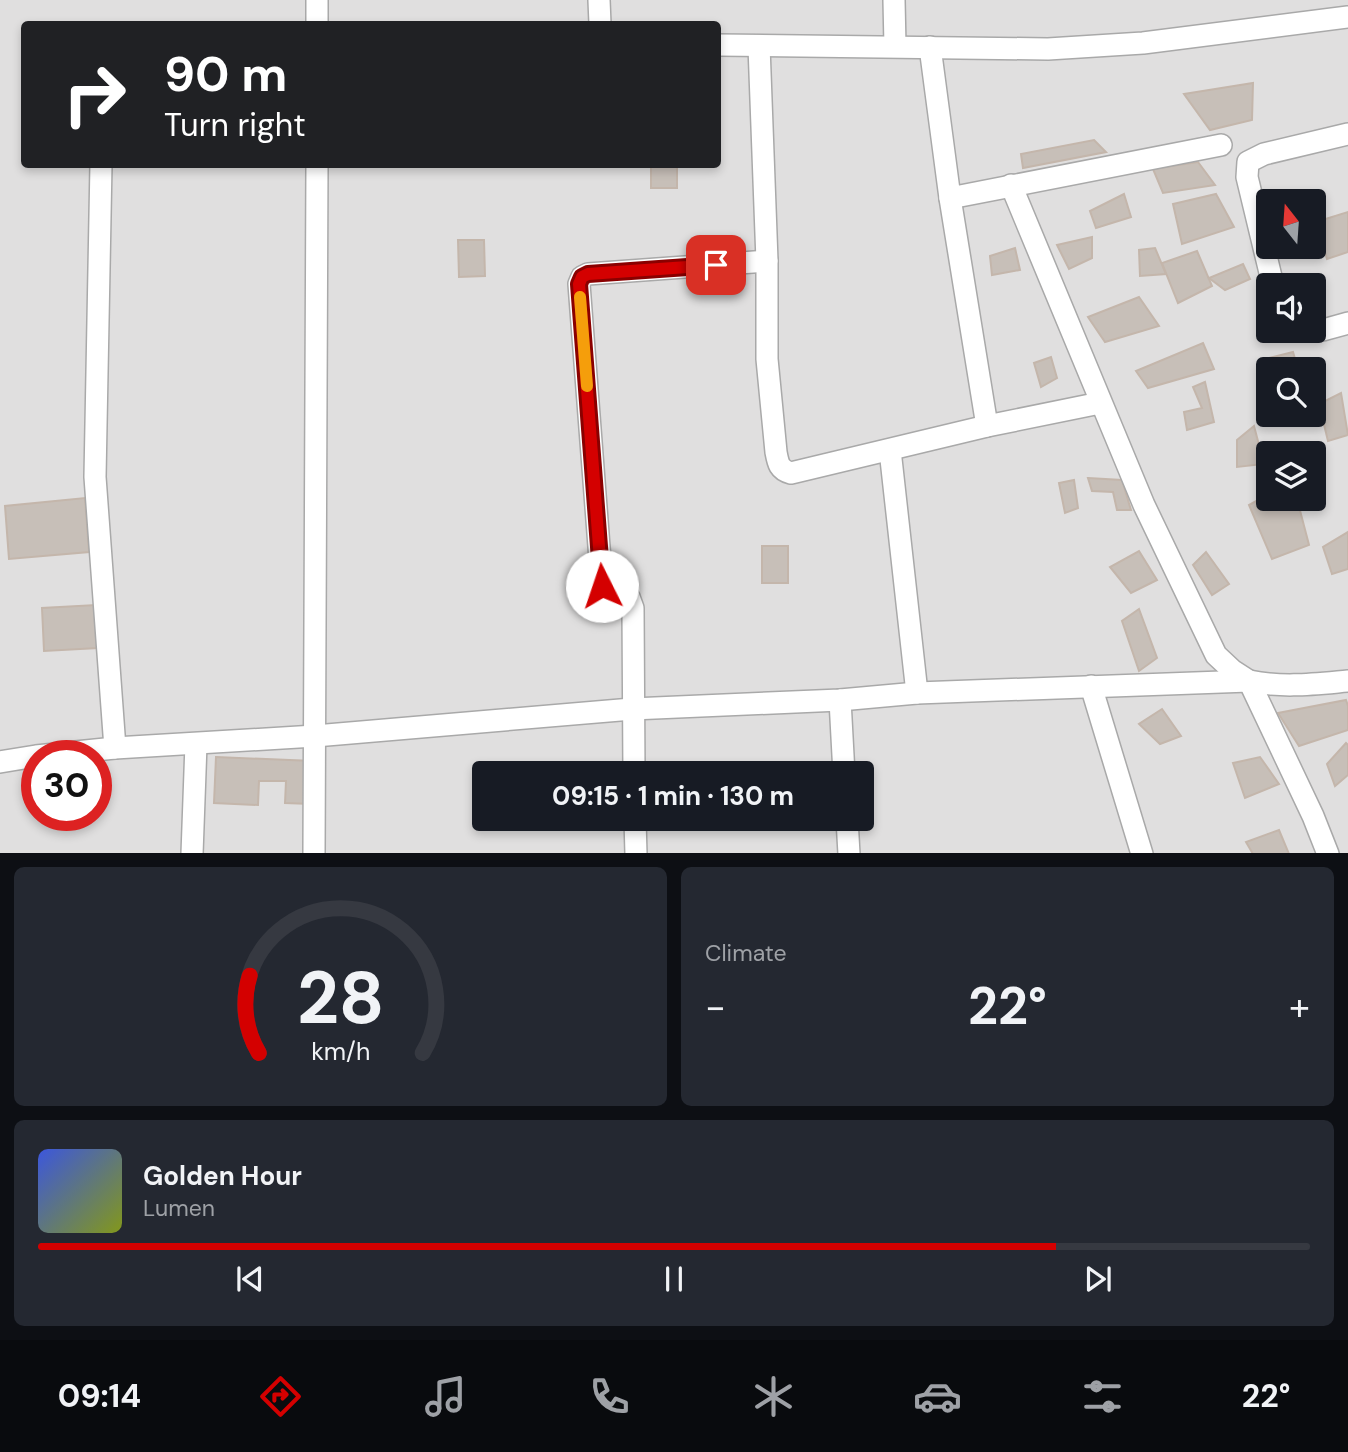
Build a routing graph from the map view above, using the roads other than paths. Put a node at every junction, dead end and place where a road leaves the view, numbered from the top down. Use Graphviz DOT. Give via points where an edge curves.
graph roads {
  1 [pos="317,0"];
  2 [pos="599,0"];
  3 [pos="894,0"];
  4 [pos="1348,17"];
  5 [pos="317,21"];
  6 [pos="600,21"];
  7 [pos="721,45"];
  8 [pos="759,46"];
  9 [pos="895,47"];
  10 [pos="930,47"];
  11 [pos="1348,134"];
  12 [pos="1221,145"];
  13 [pos="101,168"];
  14 [pos="317,168"];
  15 [pos="1011,186"];
  16 [pos="950,198"];
  17 [pos="767,261"];
  18 [pos="1270,273"];
  19 [pos="1348,323"];
  20 [pos="1326,329"];
  21 [pos="1100,403"];
  22 [pos="987,426"];
  23 [pos="890,450"];
  24 [pos="1249,681"];
  25 [pos="1348,681"];
  26 [pos="1091,686"];
  27 [pos="917,693"];
  28 [pos="841,701"];
  29 [pos="632,709"];
  30 [pos="315,736"];
  31 [pos="196,744"];
  32 [pos="116,748"];
  33 [pos="634,761"];
  34 [pos="843,761"];
  35 [pos="0,762"];
  36 [pos="635,831"];
  37 [pos="848,831"];
  38 [pos="192,853"];
  39 [pos="314,853"];
  40 [pos="636,853"];
  41 [pos="849,853"];
  42 [pos="1142,853"];
  43 [pos="1328,853"];
  1 -- 5 [label="street"];
  2 -- 6 [label="street"];
  3 -- 9 [label="street"];
  4 -- 10 [label="street" via="1048,50"];
  7 -- 8 [label="street"];
  8 -- 9 [label="street"];
  8 -- 17 [label="street"];
  9 -- 10 [label="street"];
  10 -- 16 [label="street"];
  11 -- 18 [label="street" via="1248,162 1247,177"];
  12 -- 15 [label="street"];
  13 -- 32 [label="street" via="95,477"];
  14 -- 30 [label="street"];
  15 -- 16 [label="street"];
  15 -- 21 [label="street"];
  16 -- 22 [label="street"];
  17 -- 23 [label="street" via="767,359 778,464 791,474"];
  17 -- 29 [label="street" via="588,274 579,284 602,586 610,597 629,597 634,608"];
  19 -- 20 [label="street"];
  21 -- 22 [label="street"];
  21 -- 24 [label="street" via="1216,655"];
  22 -- 23 [label="street"];
  23 -- 27 [label="street"];
  24 -- 25 [label="street" via="1273,686"];
  24 -- 26 [label="street"];
  24 -- 43 [label="street"];
  26 -- 27 [label="street"];
  26 -- 42 [label="street"];
  27 -- 28 [label="street"];
  28 -- 29 [label="street"];
  28 -- 34 [label="street"];
  29 -- 30 [label="street"];
  29 -- 33 [label="street"];
  30 -- 31 [label="street"];
  30 -- 39 [label="street"];
  31 -- 32 [label="street"];
  31 -- 38 [label="street"];
  32 -- 35 [label="street"];
  36 -- 40 [label="street"];
  37 -- 41 [label="street"];
}
